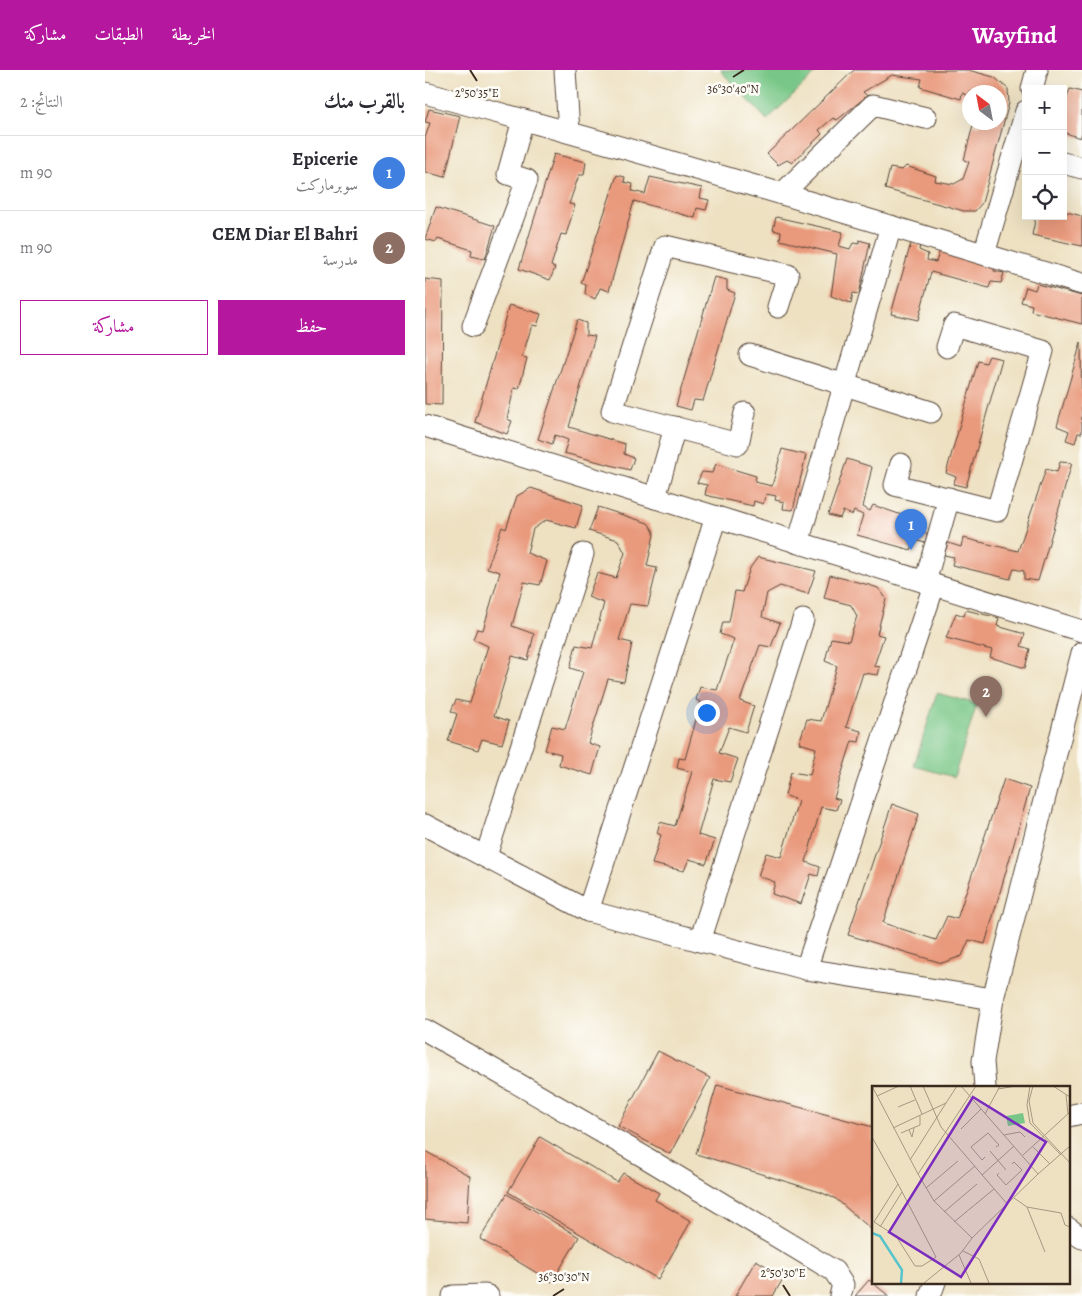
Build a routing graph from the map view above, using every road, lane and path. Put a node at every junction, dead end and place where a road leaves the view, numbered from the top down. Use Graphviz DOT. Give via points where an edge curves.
graph roads {
  1 [pos="565,70"];
  2 [pos="1037,70"];
  3 [pos="1033,85"];
  4 [pos="425,94"];
  5 [pos="926,118"];
  6 [pos="523,120"];
  7 [pos="1023,130"];
  8 [pos="569,132"];
  9 [pos="1020,152"];
  10 [pos="1067,164"];
  11 [pos="1082,168"];
  12 [pos="782,194"];
  13 [pos="891,226"];
  14 [pos="984,254"];
  15 [pos="1082,284"];
  16 [pos="778,307"];
  17 [pos="473,326"];
  18 [pos="947,347"];
  19 [pos="750,355"];
  20 [pos="845,385"];
  21 [pos="931,412"];
  22 [pos="745,413"];
  23 [pos="425,426"];
  24 [pos="675,427"];
  25 [pos="901,464"];
  26 [pos="655,498"];
  27 [pos="949,498"];
  28 [pos="716,518"];
  29 [pos="798,543"];
  30 [pos="583,554"];
  31 [pos="929,584"];
  32 [pos="803,620"];
  33 [pos="1082,631"];
  34 [pos="1082,653"];
  35 [pos="425,825"];
  36 [pos="486,856"];
  37 [pos="588,911"];
  38 [pos="701,942"];
  39 [pos="806,969"];
  40 [pos="993,999"];
  41 [pos="425,1030"];
  42 [pos="985,1086"];
  43 [pos="1082,1113"];
  44 [pos="1069,1116"];
  45 [pos="1069,1229"];
  46 [pos="1082,1238"];
  47 [pos="934,1284"];
  48 [pos="453,1296"];
  49 [pos="488,1296"];
  50 [pos="841,1296"];
  51 [pos="930,1296"];
  1 -- 8 [label="street"];
  2 -- 3 [label="street"];
  4 -- 6 [label="street"];
  5 -- 12 [label="street" via="873,105"];
  6 -- 8 [label="street"];
  6 -- 17 [label="street" via="508,174 527,180"];
  7 -- 9 [label="street"];
  8 -- 12 [label="street"];
  9 -- 14 [label="street"];
  10 -- 11 [label="street"];
  12 -- 13 [label="street"];
  13 -- 14 [label="street"];
  13 -- 20 [label="street"];
  14 -- 15 [label="street"];
  16 -- 24 [label="street" via="788,275 665,246 612,410"];
  18 -- 27 [label="street" via="954,325 1043,350 997,511"];
  19 -- 20 [label="street"];
  20 -- 21 [label="street"];
  20 -- 29 [label="street"];
  22 -- 24 [label="street" via="738,444"];
  23 -- 26 [label="street"];
  24 -- 26 [label="street"];
  25 -- 27 [label="street" via="895,485"];
  26 -- 28 [label="street"];
  27 -- 31 [label="street"];
  28 -- 29 [label="street"];
  28 -- 37 [label="street"];
  29 -- 31 [label="street"];
  30 -- 36 [label="street"];
  31 -- 33 [label="street"];
  31 -- 39 [label="street"];
  32 -- 38 [label="street"];
  34 -- 40 [label="street"];
  35 -- 36 [label="street"];
  36 -- 37 [label="street"];
  37 -- 38 [label="street"];
  38 -- 39 [label="street"];
  39 -- 40 [label="street"];
  40 -- 42 [label="street" via="983,1061"];
  41 -- 50 [label="street" via="833,1271 843,1285"];
  43 -- 44 [label="street"];
  45 -- 46 [label="street"];
  47 -- 51 [label="street"];
  48 -- 49 [label="street"];
}
